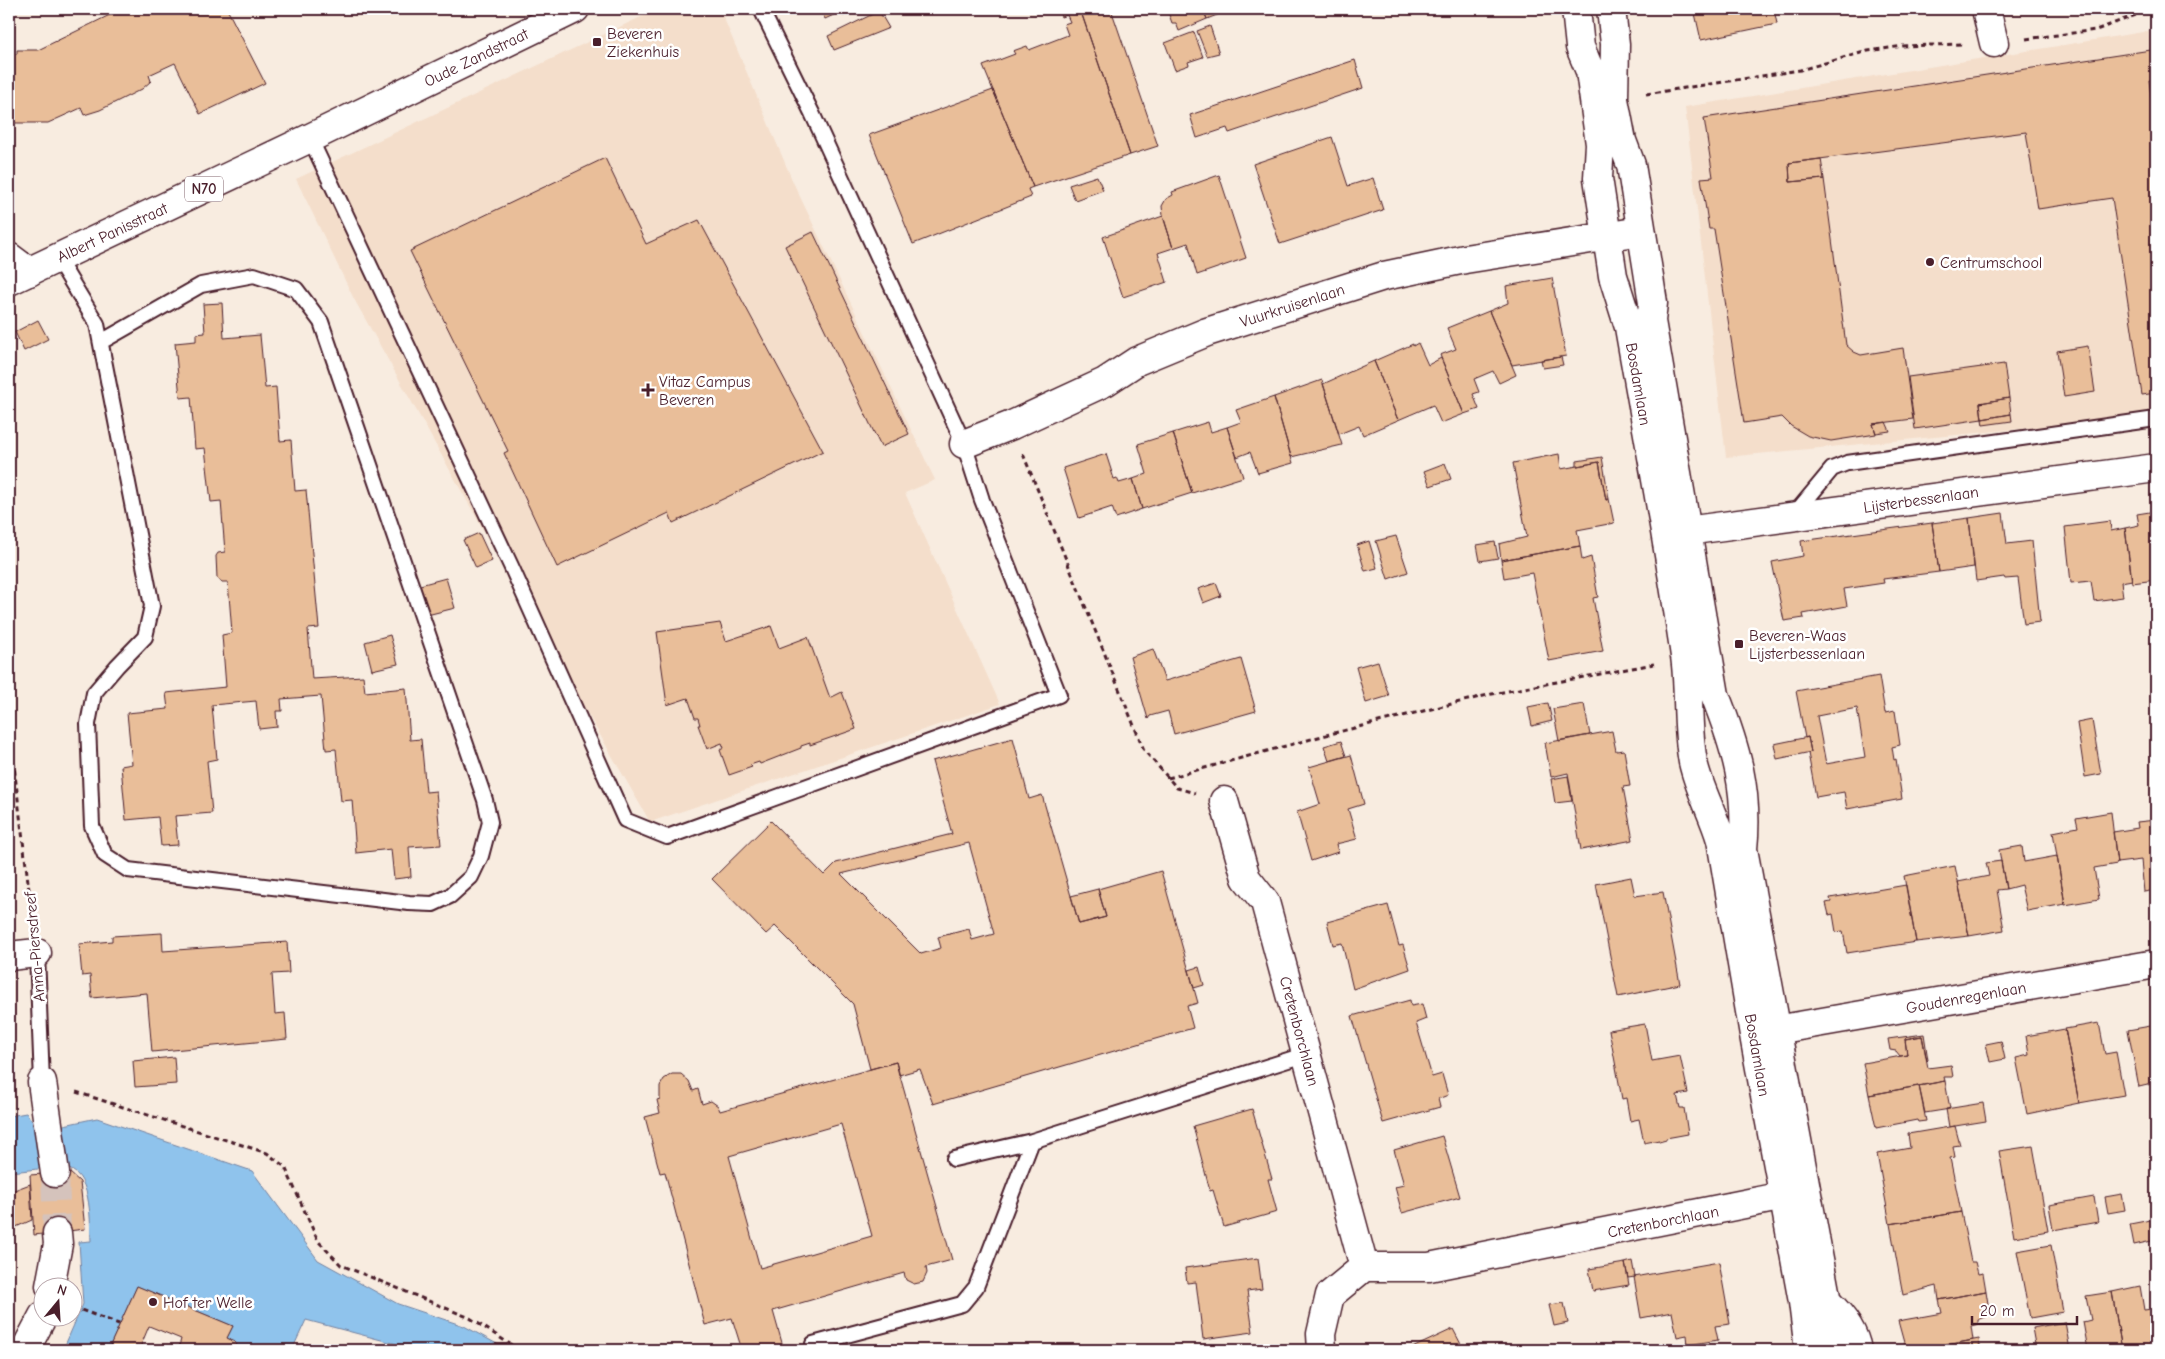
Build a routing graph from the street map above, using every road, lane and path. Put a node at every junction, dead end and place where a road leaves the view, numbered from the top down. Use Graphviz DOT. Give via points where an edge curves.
graph roads {
  1 [pos="574,9"];
  2 [pos="761,9"];
  3 [pos="1576,9"];
  4 [pos="1611,9"];
  5 [pos="1986,9"];
  6 [pos="2152,9"];
  7 [pos="1994,43"];
  8 [pos="1638,96"];
  9 [pos="378,105"];
  10 [pos="310,138"];
  11 [pos="1641,231"];
  12 [pos="1608,237"];
  13 [pos="57,258"];
  14 [pos="16,270"];
  15 [pos="101,342"];
  16 [pos="2156,419"];
  17 [pos="1012,426"];
  18 [pos="964,444"];
  19 [pos="2156,468"];
  20 [pos="1792,516"];
  21 [pos="1686,531"];
  22 [pos="1662,662"];
  23 [pos="9,725"];
  24 [pos="1736,754"];
  25 [pos="1694,763"];
  26 [pos="1224,801"];
  27 [pos="37,953"];
  28 [pos="9,956"];
  29 [pos="2156,964"];
  30 [pos="1776,1030"];
  31 [pos="1307,1054"];
  32 [pos="42,1082"];
  33 [pos="1032,1141"];
  34 [pos="954,1159"];
  35 [pos="55,1171"];
  36 [pos="1784,1196"];
  37 [pos="57,1233"];
  38 [pos="1364,1268"];
  39 [pos="52,1276"];
  40 [pos="1827,1302"];
  41 [pos="82,1311"];
  42 [pos="120,1324"];
  43 [pos="38,1326"];
  44 [pos="812,1344"];
  45 [pos="25,1350"];
  46 [pos="519,1350"];
  47 [pos="1322,1350"];
  48 [pos="1809,1350"];
  49 [pos="1834,1350"];
  50 [pos="1857,1350"];
  1 -- 9 [label="street, Oude Zandstraat / N70"];
  2 -- 18 [label="lane"];
  3 -- 12 [label="street, Bosdamlaan" via="1580,47 1590,71 1600,144 1598,178"];
  4 -- 11 [label="street, Bosdamlaan" via="1615,44 1614,98 1622,141 1631,165"];
  5 -- 7 [label="street"];
  6 -- 7 [label="path" via="2096,30"];
  7 -- 8 [label="path" via="1885,48 1800,70"];
  9 -- 10 [label="street, Albert Panisstraat / N70"];
  10 -- 13 [label="street, Albert Panisstraat / N70"];
  10 -- 18 [label="lane" via="507,557 625,820 667,836 1059,695 982,500"];
  11 -- 12 [label="street, Vuurkruisenlaan"];
  11 -- 21 [label="street, Bosdamlaan" via="1653,303 1651,321"];
  12 -- 17 [label="street, Vuurkruisenlaan" via="1465,259 1384,276 1206,332 1137,361 1105,382"];
  12 -- 25 [label="street, Bosdamlaan" via="1618,296 1629,326 1682,638"];
  13 -- 14 [label="street, Albert Panisstraat / N70"];
  13 -- 15 [label="lane" via="98,324"];
  15 -- 15 [label="lane" via="152,606 145,637 94,693 88,724 92,826 105,855 128,870 433,904 450,896 471,877 481,856 490,822 320,322 296,289 254,276 201,285"];
  16 -- 20 [label="lane" via="1847,463 1832,469"];
  17 -- 18 [label="street, Vuurkruisenlaan"];
  17 -- 22 [label="path" via="1144,750 1168,778 1492,694"];
  19 -- 20 [label="street, Lijsterbessenlaan"];
  20 -- 21 [label="street, Lijsterbessenlaan"];
  21 -- 24 [label="street, Bosdamlaan" via="1715,695"];
  23 -- 27 [label="path, Anna-Piersdreef"];
  24 -- 25 [label="street"];
  24 -- 30 [label="street, Bosdamlaan" via="1746,827 1743,849"];
  25 -- 36 [label="street, Bosdamlaan" via="1721,840"];
  26 -- 31 [label="street, Cretenborchlaan" via="1246,878 1265,902"];
  27 -- 28 [label="street"];
  27 -- 32 [label="lane, Anna-Piersdreef"];
  29 -- 30 [label="street, Goudenregenlaan"];
  30 -- 40 [label="street, Bosdamlaan"];
  31 -- 33 [label="lane"];
  31 -- 38 [label="street, Cretenborchlaan"];
  32 -- 35 [label="street, Anna-Piersdreef"];
  32 -- 46 [label="path" via="267,1153 285,1167 318,1241 341,1265 470,1318"];
  33 -- 34 [label="lane"];
  33 -- 44 [label="lane" via="976,1287 962,1304"];
  36 -- 38 [label="street, Cretenborchlaan" via="1429,1267"];
  36 -- 48 [label="street, Bosdamlaan"];
  37 -- 39 [label="street"];
  38 -- 47 [label="street" via="1330,1295 1321,1334"];
  40 -- 49 [label="street, Bosdamlaan"];
  40 -- 50 [label="street" via="1840,1315 1856,1342"];
  41 -- 42 [label="path"];
  43 -- 45 [label="street"];
}
